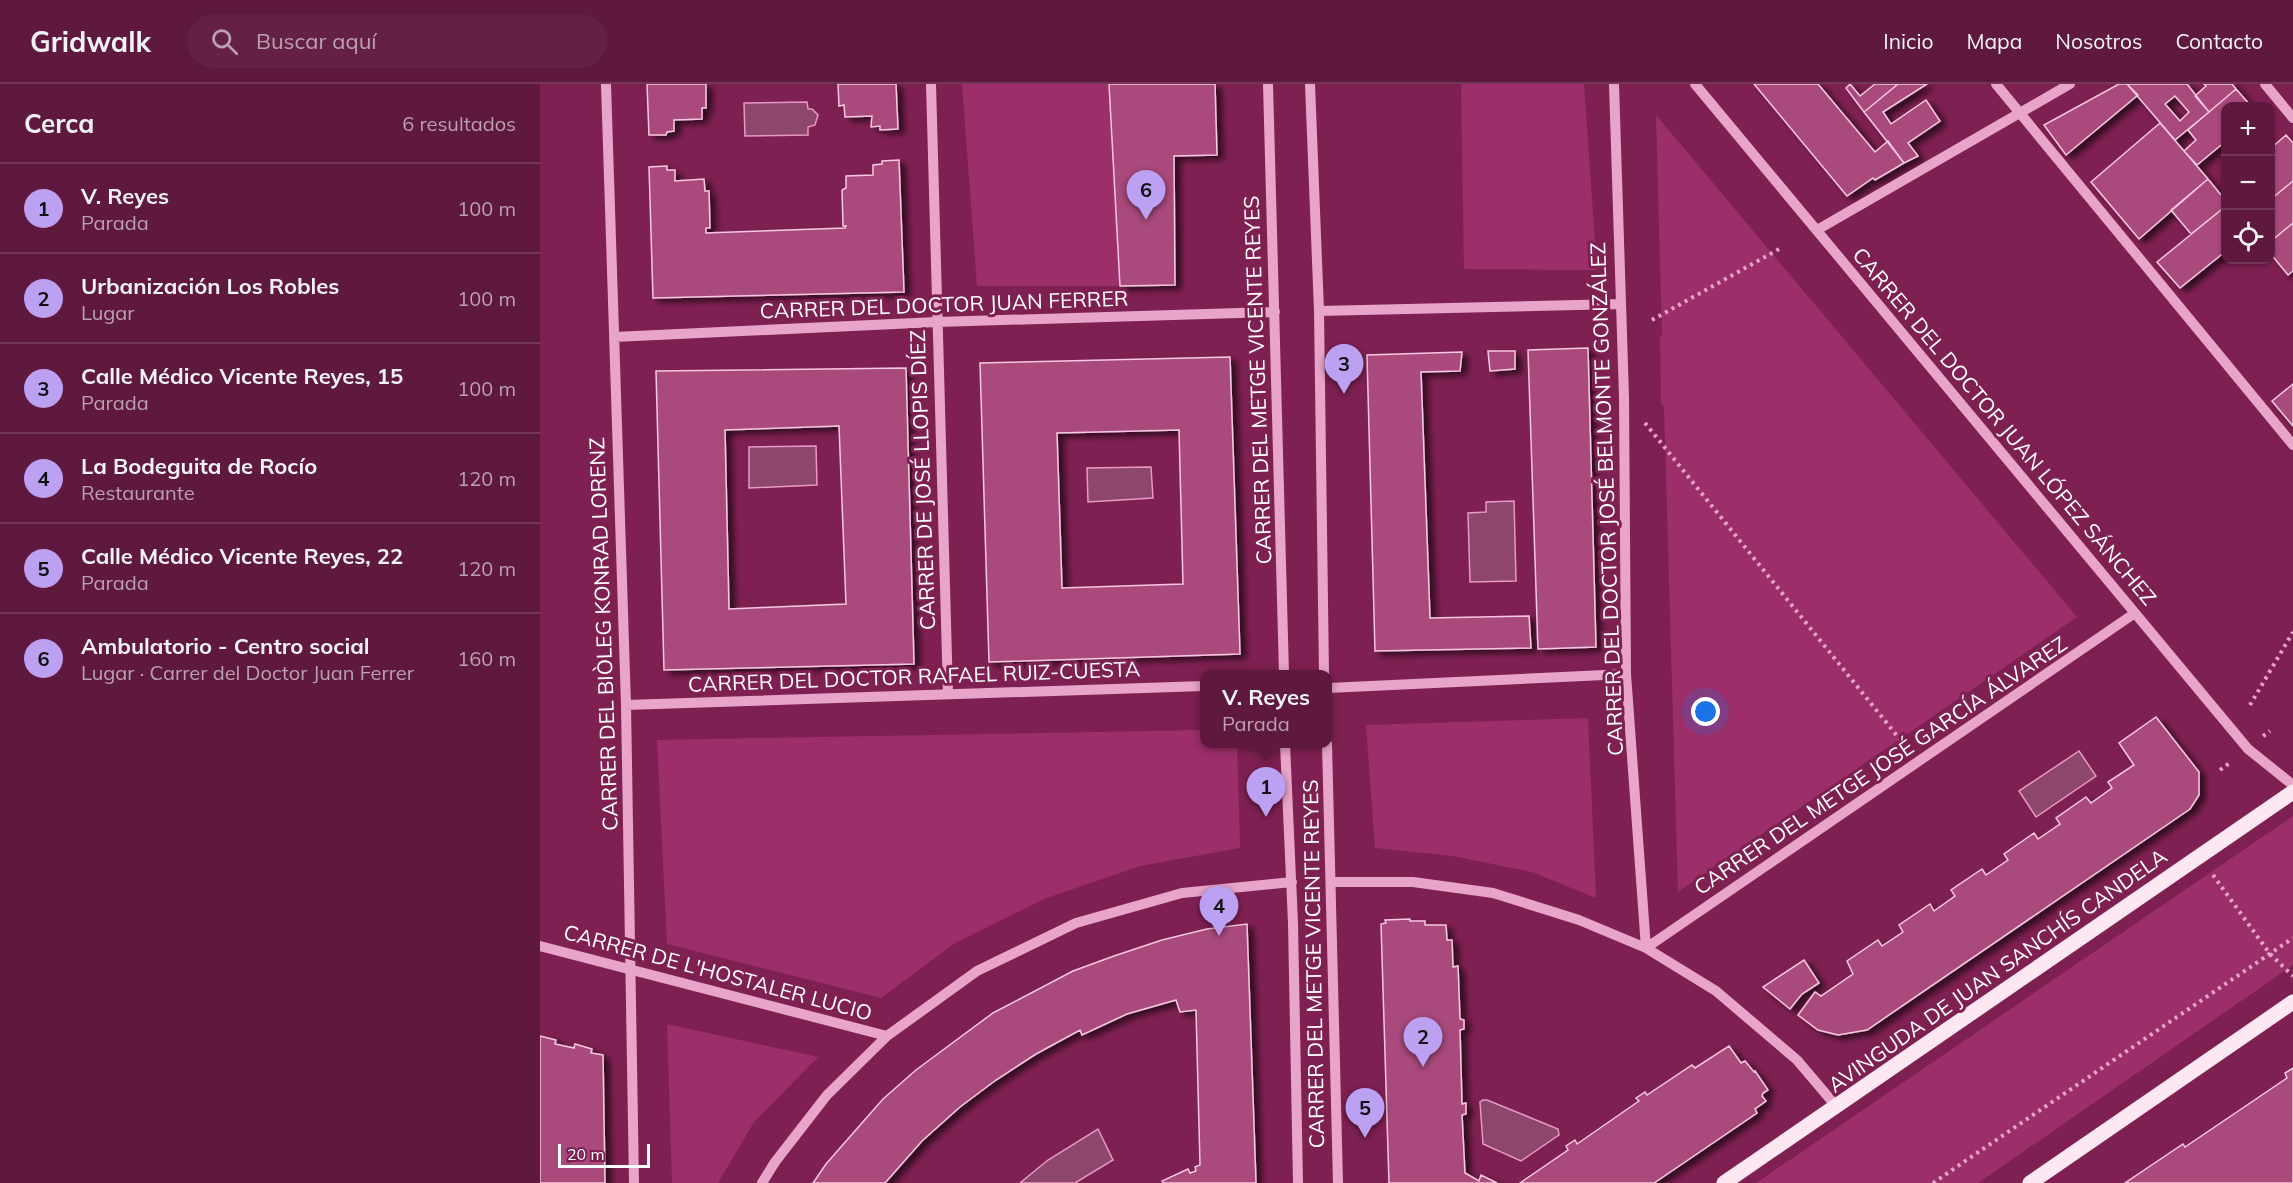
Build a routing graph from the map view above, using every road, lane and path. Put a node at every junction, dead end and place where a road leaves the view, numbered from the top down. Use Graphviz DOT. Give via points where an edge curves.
graph roads {
  1 [pos="606,84"];
  2 [pos="930,84"];
  3 [pos="1268,84"];
  4 [pos="1310,84"];
  5 [pos="1614,84"];
  6 [pos="1695,84"];
  7 [pos="1996,84"];
  8 [pos="2070,84"];
  9 [pos="2265,84"];
  10 [pos="2020,113"];
  11 [pos="2293,118"];
  12 [pos="1817,230"];
  13 [pos="1781,248"];
  14 [pos="1620,304"];
  15 [pos="1319,311"];
  16 [pos="1275,312"];
  17 [pos="1652,320"];
  18 [pos="937,322"];
  19 [pos="614,337"];
  20 [pos="1624,397"];
  21 [pos="2293,445"];
  22 [pos="2135,613"];
  23 [pos="2293,632"];
  24 [pos="1284,670"];
  25 [pos="1324,670"];
  26 [pos="1626,674"];
  27 [pos="1200,686"];
  28 [pos="1332,688"];
  29 [pos="948,694"];
  30 [pos="626,705"];
  31 [pos="2250,705"];
  32 [pos="1902,742"];
  33 [pos="1286,748"];
  34 [pos="1327,748"];
  35 [pos="2234,760"];
  36 [pos="2220,770"];
  37 [pos="2293,785"];
  38 [pos="2293,792"];
  39 [pos="2211,872"];
  40 [pos="1292,882"];
  41 [pos="1332,882"];
  42 [pos="2293,938"];
  43 [pos="540,946"];
  44 [pos="1646,948"];
  45 [pos="2270,954"];
  46 [pos="631,969"];
  47 [pos="2293,976"];
  48 [pos="2293,1002"];
  49 [pos="887,1036"];
  50 [pos="1836,1106"];
  51 [pos="634,1183"];
  52 [pos="762,1183"];
  53 [pos="1298,1183"];
  54 [pos="1338,1183"];
  55 [pos="1724,1183"];
  56 [pos="1933,1183"];
  57 [pos="2030,1183"];
  1 -- 19 [label="street, CARRER DEL BIÒLEG KONRAD LORENZ"];
  2 -- 18 [label="street, CARRER DE JOSÉ LLOPIS DÍEZ"];
  3 -- 16 [label="street, CARRER DEL METGE VICENTE REYES"];
  4 -- 15 [label="street"];
  5 -- 14 [label="street, CARRER DEL DOCTOR JOSÉ BELMONTE GONZÁLEZ"];
  6 -- 12 [label="street, CARRER DEL DOCTOR JUAN LÓPEZ SÁNCHEZ"];
  7 -- 10 [label="street"];
  8 -- 10 [label="street"];
  9 -- 11 [label="street"];
  10 -- 12 [label="street"];
  10 -- 21 [label="street"];
  12 -- 22 [label="street, CARRER DEL DOCTOR JUAN LÓPEZ SÁNCHEZ"];
  13 -- 17 [label="path"];
  14 -- 15 [label="street"];
  14 -- 20 [label="street, CARRER DEL DOCTOR JOSÉ BELMONTE GONZÁLEZ"];
  15 -- 25 [label="street"];
  16 -- 18 [label="street, CARRER DEL DOCTOR JUAN FERRER"];
  16 -- 24 [label="street, CARRER DEL METGE VICENTE REYES"];
  18 -- 19 [label="street, CARRER DEL DOCTOR JUAN FERRER"];
  18 -- 29 [label="street, CARRER DE JOSÉ LLOPIS DÍEZ"];
  19 -- 30 [label="street, CARRER DEL BIÒLEG KONRAD LORENZ"];
  20 -- 26 [label="street, CARRER DEL DOCTOR JOSÉ BELMONTE GONZÁLEZ"];
  20 -- 32 [label="path"];
  22 -- 37 [label="street, CARRER DEL DOCTOR JUAN LÓPEZ SÁNCHEZ" via="2248,749"];
  22 -- 44 [label="street, CARRER DEL METGE JOSÉ GARCÍA ÁLVAREZ"];
  23 -- 31 [label="path"];
  26 -- 28 [label="street"];
  26 -- 44 [label="street, CARRER DEL DOCTOR JOSÉ BELMONTE GONZÁLEZ"];
  27 -- 29 [label="street, CARRER DEL DOCTOR RAFAEL RUIZ-CUESTA"];
  29 -- 30 [label="street, CARRER DEL DOCTOR RAFAEL RUIZ-CUESTA"];
  30 -- 46 [label="street, CARRER DEL BIÒLEG KONRAD LORENZ"];
  33 -- 40 [label="street, CARRER DEL METGE VICENTE REYES"];
  34 -- 41 [label="street, CARRER DEL METGE VICENTE REYES"];
  35 -- 36 [label="path"];
  38 -- 50 [label="main road, AVINGUDA DE JUAN SANCHÍS CANDELA"];
  39 -- 45 [label="path"];
  40 -- 49 [label="street" via="1182,893 1076,923 977,971"];
  40 -- 53 [label="street, CARRER DEL METGE VICENTE REYES"];
  41 -- 44 [label="street" via="1413,882 1493,893"];
  41 -- 54 [label="street, CARRER DEL METGE VICENTE REYES"];
  42 -- 45 [label="path"];
  43 -- 46 [label="street, CARRER DE L'HOSTALER LUCIO"];
  44 -- 50 [label="street" via="1716,991 1797,1060"];
  45 -- 47 [label="path"];
  45 -- 56 [label="path"];
  46 -- 49 [label="street, CARRER DE L'HOSTALER LUCIO"];
  46 -- 51 [label="street, CARRER DEL BIÒLEG KONRAD LORENZ"];
  48 -- 57 [label="main road"];
  49 -- 52 [label="street" via="827,1095"];
  50 -- 55 [label="main road, AVINGUDA DE JUAN SANCHÍS CANDELA"];
}
